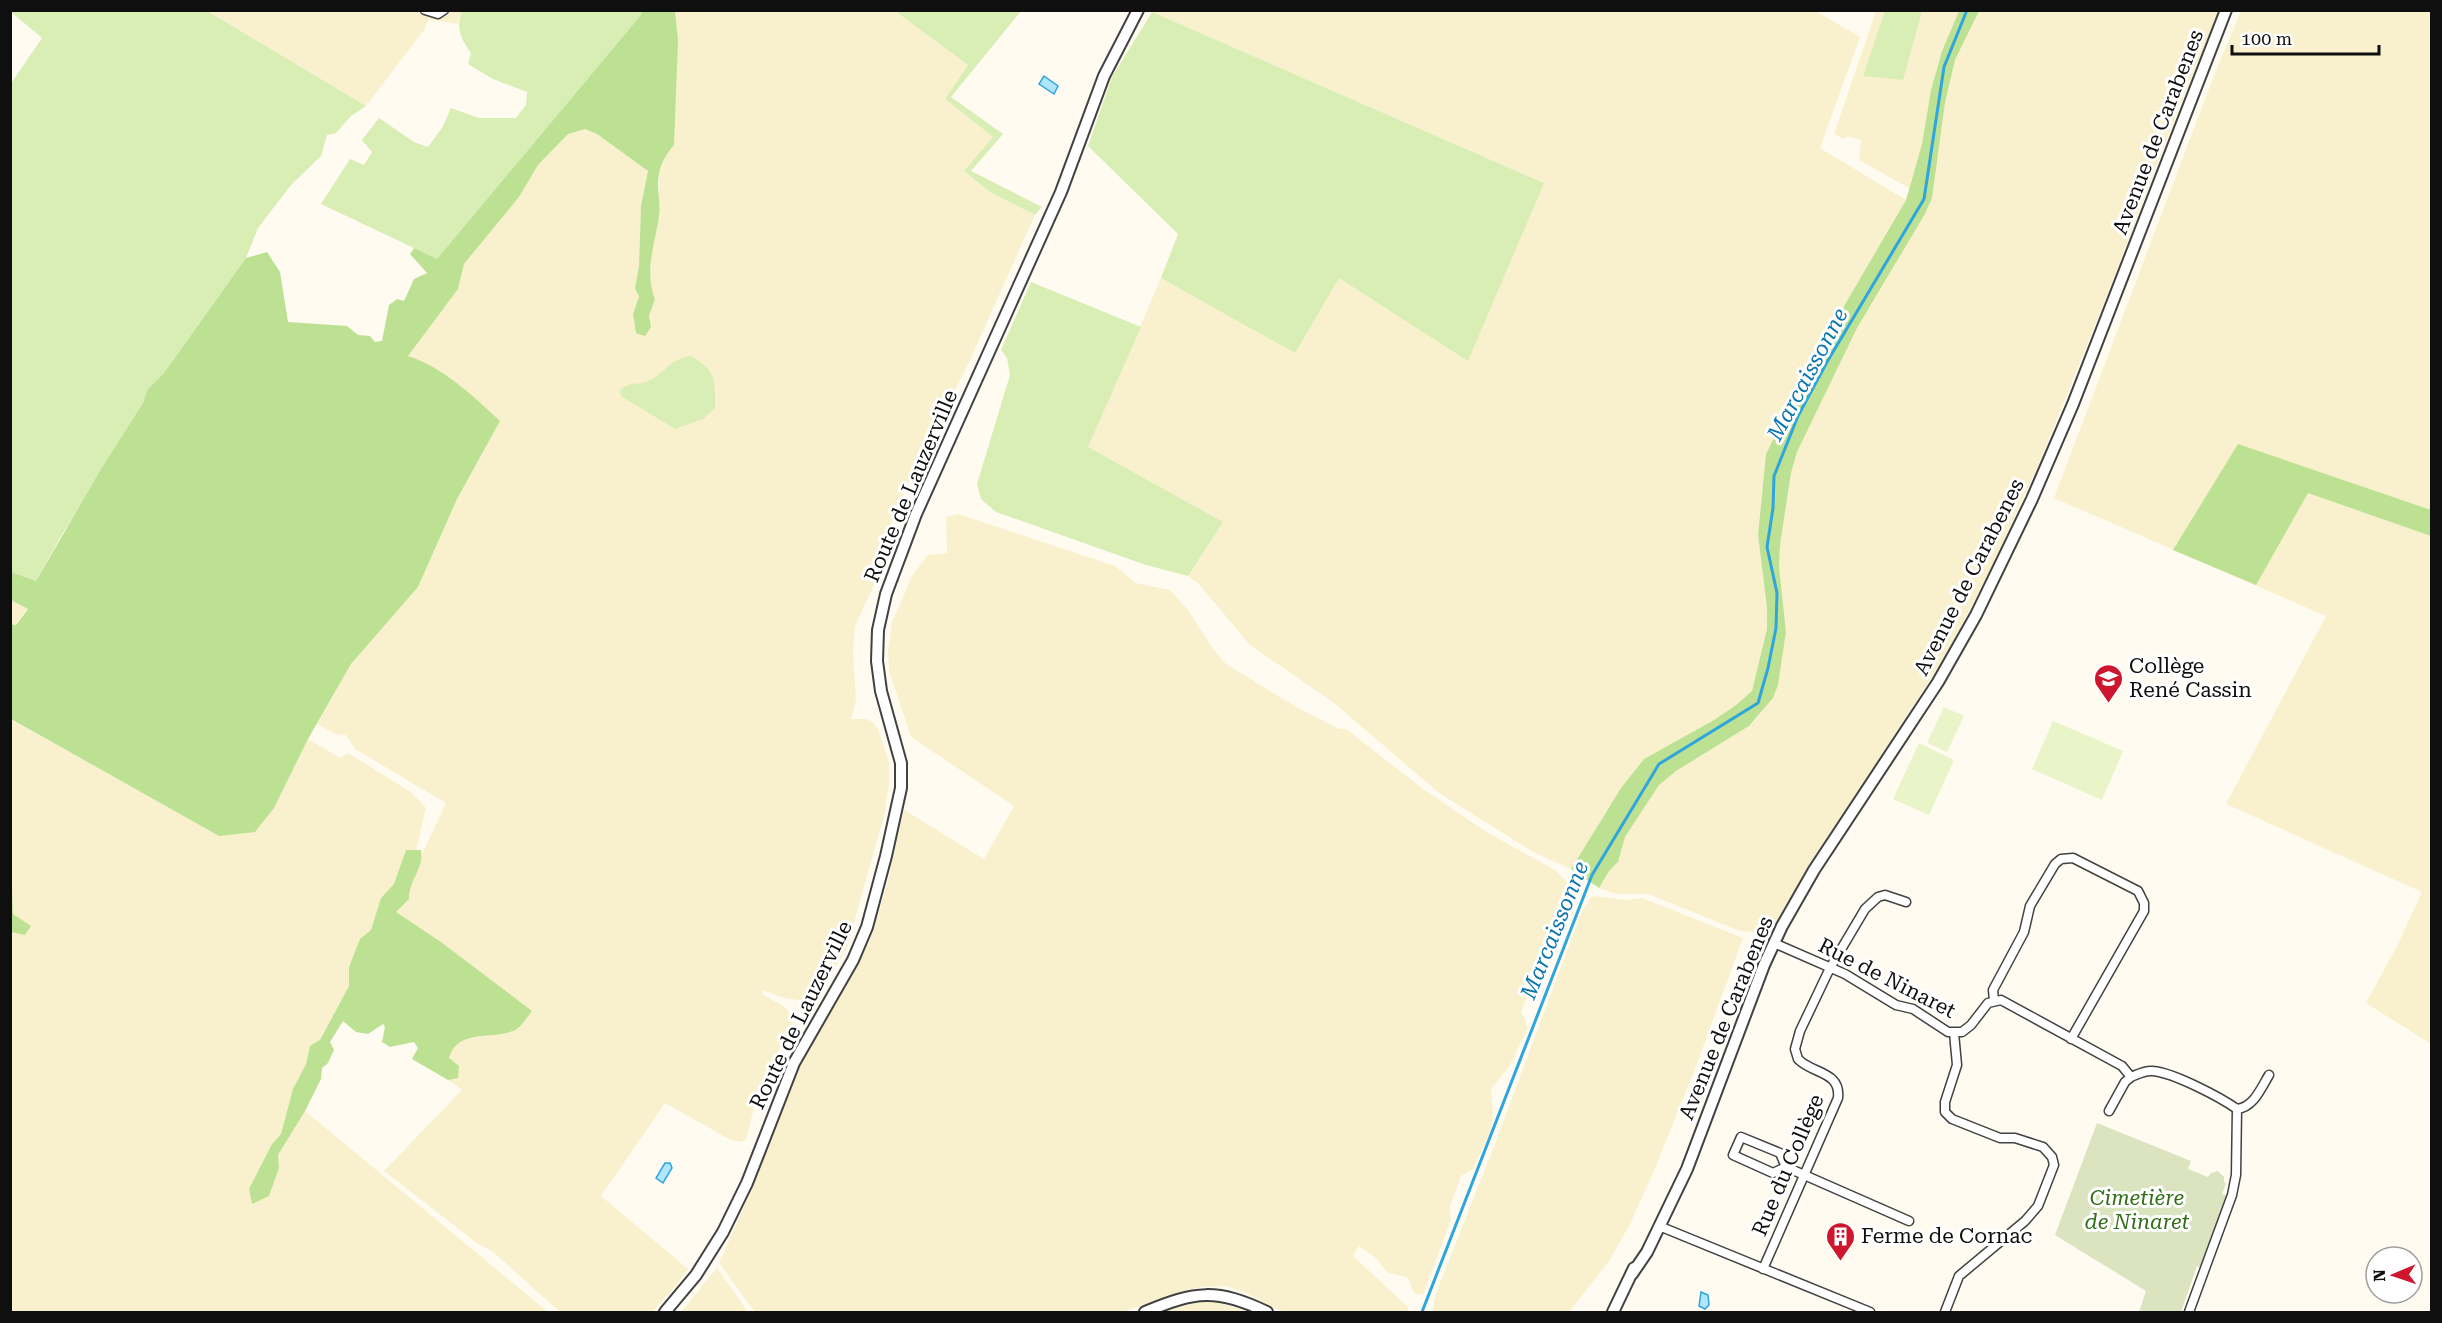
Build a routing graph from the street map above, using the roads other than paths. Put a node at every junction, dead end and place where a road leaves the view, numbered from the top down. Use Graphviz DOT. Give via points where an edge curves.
graph roads {
  1 [pos="425,10"];
  2 [pos="444,10"];
  3 [pos="1138,10"];
  4 [pos="2226,10"];
  5 [pos="1906,902"];
  6 [pos="1774,943"];
  7 [pos="1830,968"];
  8 [pos="1994,1001"];
  9 [pos="1954,1033"];
  10 [pos="2071,1039"];
  11 [pos="2269,1075"];
  12 [pos="2131,1077"];
  13 [pos="2237,1109"];
  14 [pos="2109,1111"];
  15 [pos="1700,1136"];
  16 [pos="1786,1167"];
  17 [pos="1805,1175"];
  18 [pos="1909,1221"];
  19 [pos="1659,1226"];
  20 [pos="1763,1269"];
  21 [pos="1632,1274"];
  22 [pos="665,1312"];
  23 [pos="1145,1312"];
  24 [pos="1267,1312"];
  25 [pos="1613,1312"];
  26 [pos="1870,1312"];
  27 [pos="1945,1312"];
  28 [pos="2189,1312"];
  1 -- 2 [label="street" via="438,14"];
  3 -- 22 [label="street, Route de Lauzerville" via="1104,76 1052,214 902,549 879,621 878,676 902,774 871,915 853,960 794,1063 747,1183 723,1232 696,1275"];
  4 -- 6 [label="street, Avenue de Carabenes" via="2073,404 1996,577 1933,691 1815,870"];
  5 -- 7 [label="street, Rue du Collège" via="1885,895 1871,902"];
  6 -- 7 [label="street, Rue de Ninaret"];
  6 -- 15 [label="street, Avenue de Carabenes"];
  7 -- 9 [label="street, Rue de Ninaret"];
  7 -- 17 [label="street, Rue du Collège" via="1795,1048 1802,1063 1830,1076 1839,1092"];
  8 -- 9 [label="street, Rue de Ninaret" via="1983,1007 1971,1025"];
  8 -- 10 [label="street" via="2007,1003"];
  8 -- 10 [label="street" via="1994,990 2024,932 2030,906 2055,864 2073,858 2138,891 2144,910"];
  9 -- 27 [label="street" via="1957,1065 1945,1112 1952,1119 2000,1138 2015,1138 2043,1147 2054,1166 2038,1206 1959,1276"];
  10 -- 12 [label="street" via="2122,1066"];
  11 -- 13 [label="street" via="2251,1104"];
  12 -- 13 [label="street" via="2156,1072 2218,1095"];
  12 -- 14 [label="street"];
  13 -- 28 [label="street" via="2232,1195"];
  15 -- 19 [label="street, Avenue de Carabenes"];
  15 -- 21 [label="street, Avenue de Carabenes" via="1681,1167"];
  16 -- 16 [label="street" via="1780,1154 1741,1137 1733,1155 1773,1173"];
  16 -- 17 [label="street"];
  17 -- 18 [label="street"];
  17 -- 20 [label="street, Rue du Collège"];
  19 -- 20 [label="street"];
  19 -- 21 [label="street, Avenue de Carabenes"];
  20 -- 26 [label="street"];
  21 -- 25 [label="street, Avenue de Carabenes"];
  23 -- 24 [label="street" via="1183,1298 1210,1294 1233,1297"];
}
